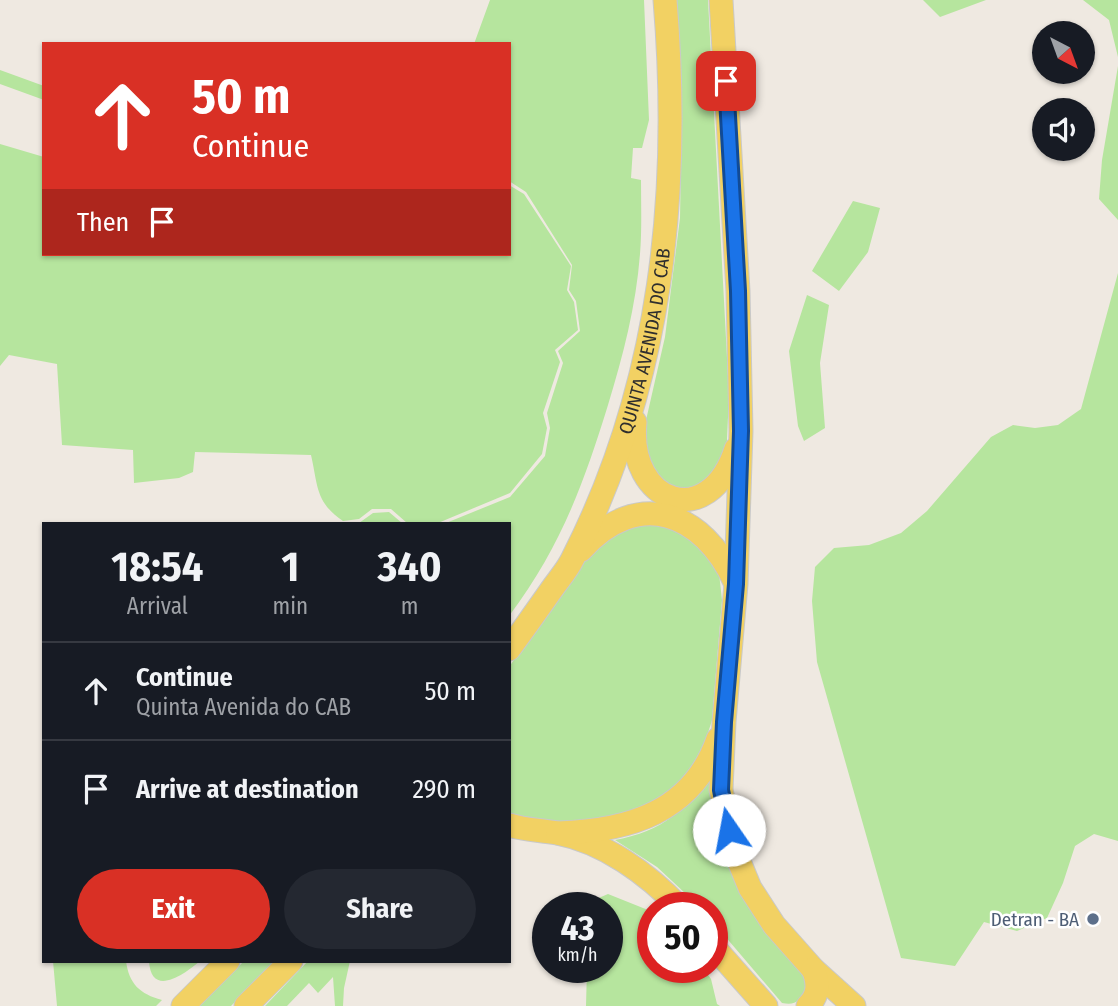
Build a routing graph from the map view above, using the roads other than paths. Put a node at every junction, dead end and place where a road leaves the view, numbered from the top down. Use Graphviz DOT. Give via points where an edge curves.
graph roads {
  1 [pos="665,0"];
  2 [pos="721,0"];
  3 [pos="637,398"];
  4 [pos="741,431"];
  5 [pos="572,561"];
  6 [pos="736,584"];
  7 [pos="511,646"];
  8 [pos="724,722"];
  9 [pos="512,828"];
  10 [pos="558,833"];
  11 [pos="663,892"];
  12 [pos="226,963"];
  13 [pos="289,963"];
  14 [pos="728,963"];
  15 [pos="813,970"];
  16 [pos="766,1005"];
  17 [pos="183,1006"];
  18 [pos="246,1006"];
  19 [pos="808,1006"];
  20 [pos="853,1006"];
  1 -- 3 [label="main road, QUINTA AVENIDA DO CAB" via="670,61 667,206 653,322"];
  2 -- 4 [label="main road"];
  3 -- 4 [label="main road" via="637,461 642,475 664,495 694,499 719,483 729,470"];
  3 -- 5 [label="main road, QUINTA AVENIDA DO CAB"];
  4 -- 6 [label="main road"];
  5 -- 6 [label="main road" via="593,538 618,522 646,514 669,516 706,538"];
  5 -- 7 [label="main road, QUINTA AVENIDA DO CAB"];
  6 -- 8 [label="main road"];
  8 -- 10 [label="main road" via="706,766 670,804 625,825"];
  8 -- 15 [label="main road" via="721,790 741,869 762,907"];
  9 -- 10 [label="main road"];
  10 -- 11 [label="main road" via="622,860"];
  12 -- 17 [label="main road"];
  13 -- 18 [label="main road"];
  14 -- 16 [label="main road"];
  15 -- 19 [label="main road" via="817,990"];
  15 -- 20 [label="main road"];
}
